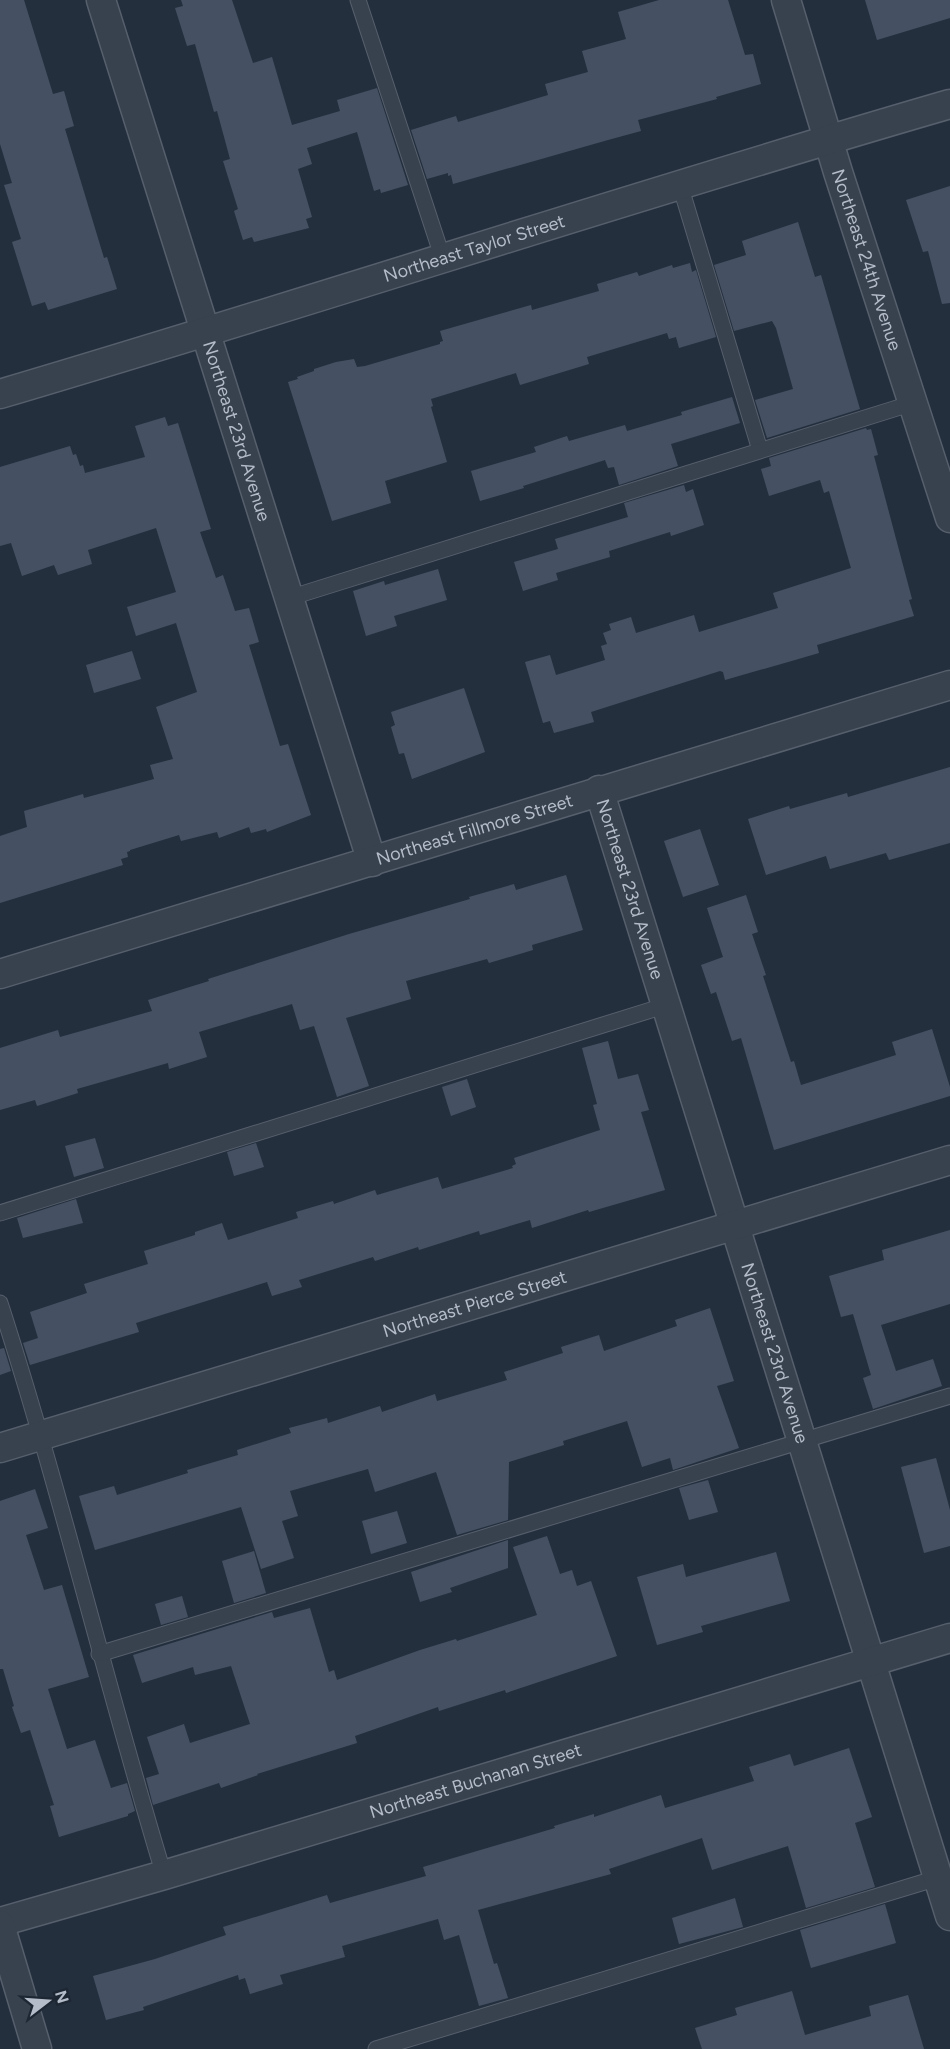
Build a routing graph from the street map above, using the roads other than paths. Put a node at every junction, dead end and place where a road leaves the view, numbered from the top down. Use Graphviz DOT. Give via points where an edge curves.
graph roads {
  1 [pos="101,0"];
  2 [pos="358,0"];
  3 [pos="786,0"];
  4 [pos="950,104"];
  5 [pos="829,139"];
  6 [pos="680,185"];
  7 [pos="442,259"];
  8 [pos="206,333"];
  9 [pos="0,394"];
  10 [pos="913,403"];
  11 [pos="760,450"];
  12 [pos="950,518"];
  13 [pos="290,598"];
  14 [pos="950,685"];
  15 [pos="599,790"];
  16 [pos="372,862"];
  17 [pos="0,974"];
  18 [pos="667,1005"];
  19 [pos="950,1160"];
  20 [pos="0,1213"];
  21 [pos="735,1225"];
  22 [pos="0,1303"];
  23 [pos="950,1396"];
  24 [pos="40,1436"];
  25 [pos="803,1440"];
  26 [pos="0,1448"];
  27 [pos="950,1638"];
  28 [pos="99,1654"];
  29 [pos="870,1662"];
  30 [pos="164,1875"];
  31 [pos="944,1876"];
  32 [pos="950,1916"];
  33 [pos="0,1924"];
  34 [pos="37,2049"];
  35 [pos="376,2049"];
  1 -- 8 [label="street, Northeast 23rd Avenue"];
  2 -- 7 [label="lane"];
  3 -- 5 [label="street, Northeast 24th Avenue"];
  4 -- 5 [label="street, Northeast Taylor Street"];
  5 -- 6 [label="street, Northeast Taylor Street"];
  5 -- 10 [label="street, Northeast 24th Avenue"];
  6 -- 7 [label="street, Northeast Taylor Street"];
  6 -- 11 [label="lane"];
  7 -- 8 [label="street, Northeast Taylor Street"];
  8 -- 9 [label="street, Northeast Taylor Street"];
  8 -- 13 [label="street, Northeast 23rd Avenue"];
  10 -- 11 [label="lane"];
  10 -- 12 [label="street, Northeast 24th Avenue"];
  11 -- 13 [label="lane"];
  13 -- 16 [label="street, Northeast 23rd Avenue"];
  14 -- 15 [label="street, Northeast Fillmore Street"];
  15 -- 16 [label="street, Northeast Fillmore Street"];
  15 -- 18 [label="street, Northeast 23rd Avenue"];
  16 -- 17 [label="street, Northeast Fillmore Street"];
  18 -- 20 [label="lane"];
  18 -- 21 [label="street, Northeast 23rd Avenue"];
  19 -- 21 [label="street, Northeast Pierce Street"];
  21 -- 24 [label="street, Northeast Pierce Street"];
  21 -- 25 [label="street, Northeast 23rd Avenue"];
  22 -- 24 [label="lane"];
  23 -- 25 [label="lane"];
  24 -- 26 [label="street, Northeast Pierce Street"];
  24 -- 28 [label="lane"];
  25 -- 28 [label="lane"];
  25 -- 29 [label="street, Northeast 23rd Avenue"];
  27 -- 29 [label="street, Northeast Buchanan Street"];
  28 -- 30 [label="lane"];
  29 -- 30 [label="street, Northeast Buchanan Street"];
  29 -- 31 [label="street, Northeast 23rd Avenue"];
  30 -- 33 [label="street, Northeast Buchanan Street"];
  31 -- 32 [label="street, Northeast 23rd Avenue"];
  31 -- 35 [label="lane"];
  33 -- 34 [label="street"];
}
